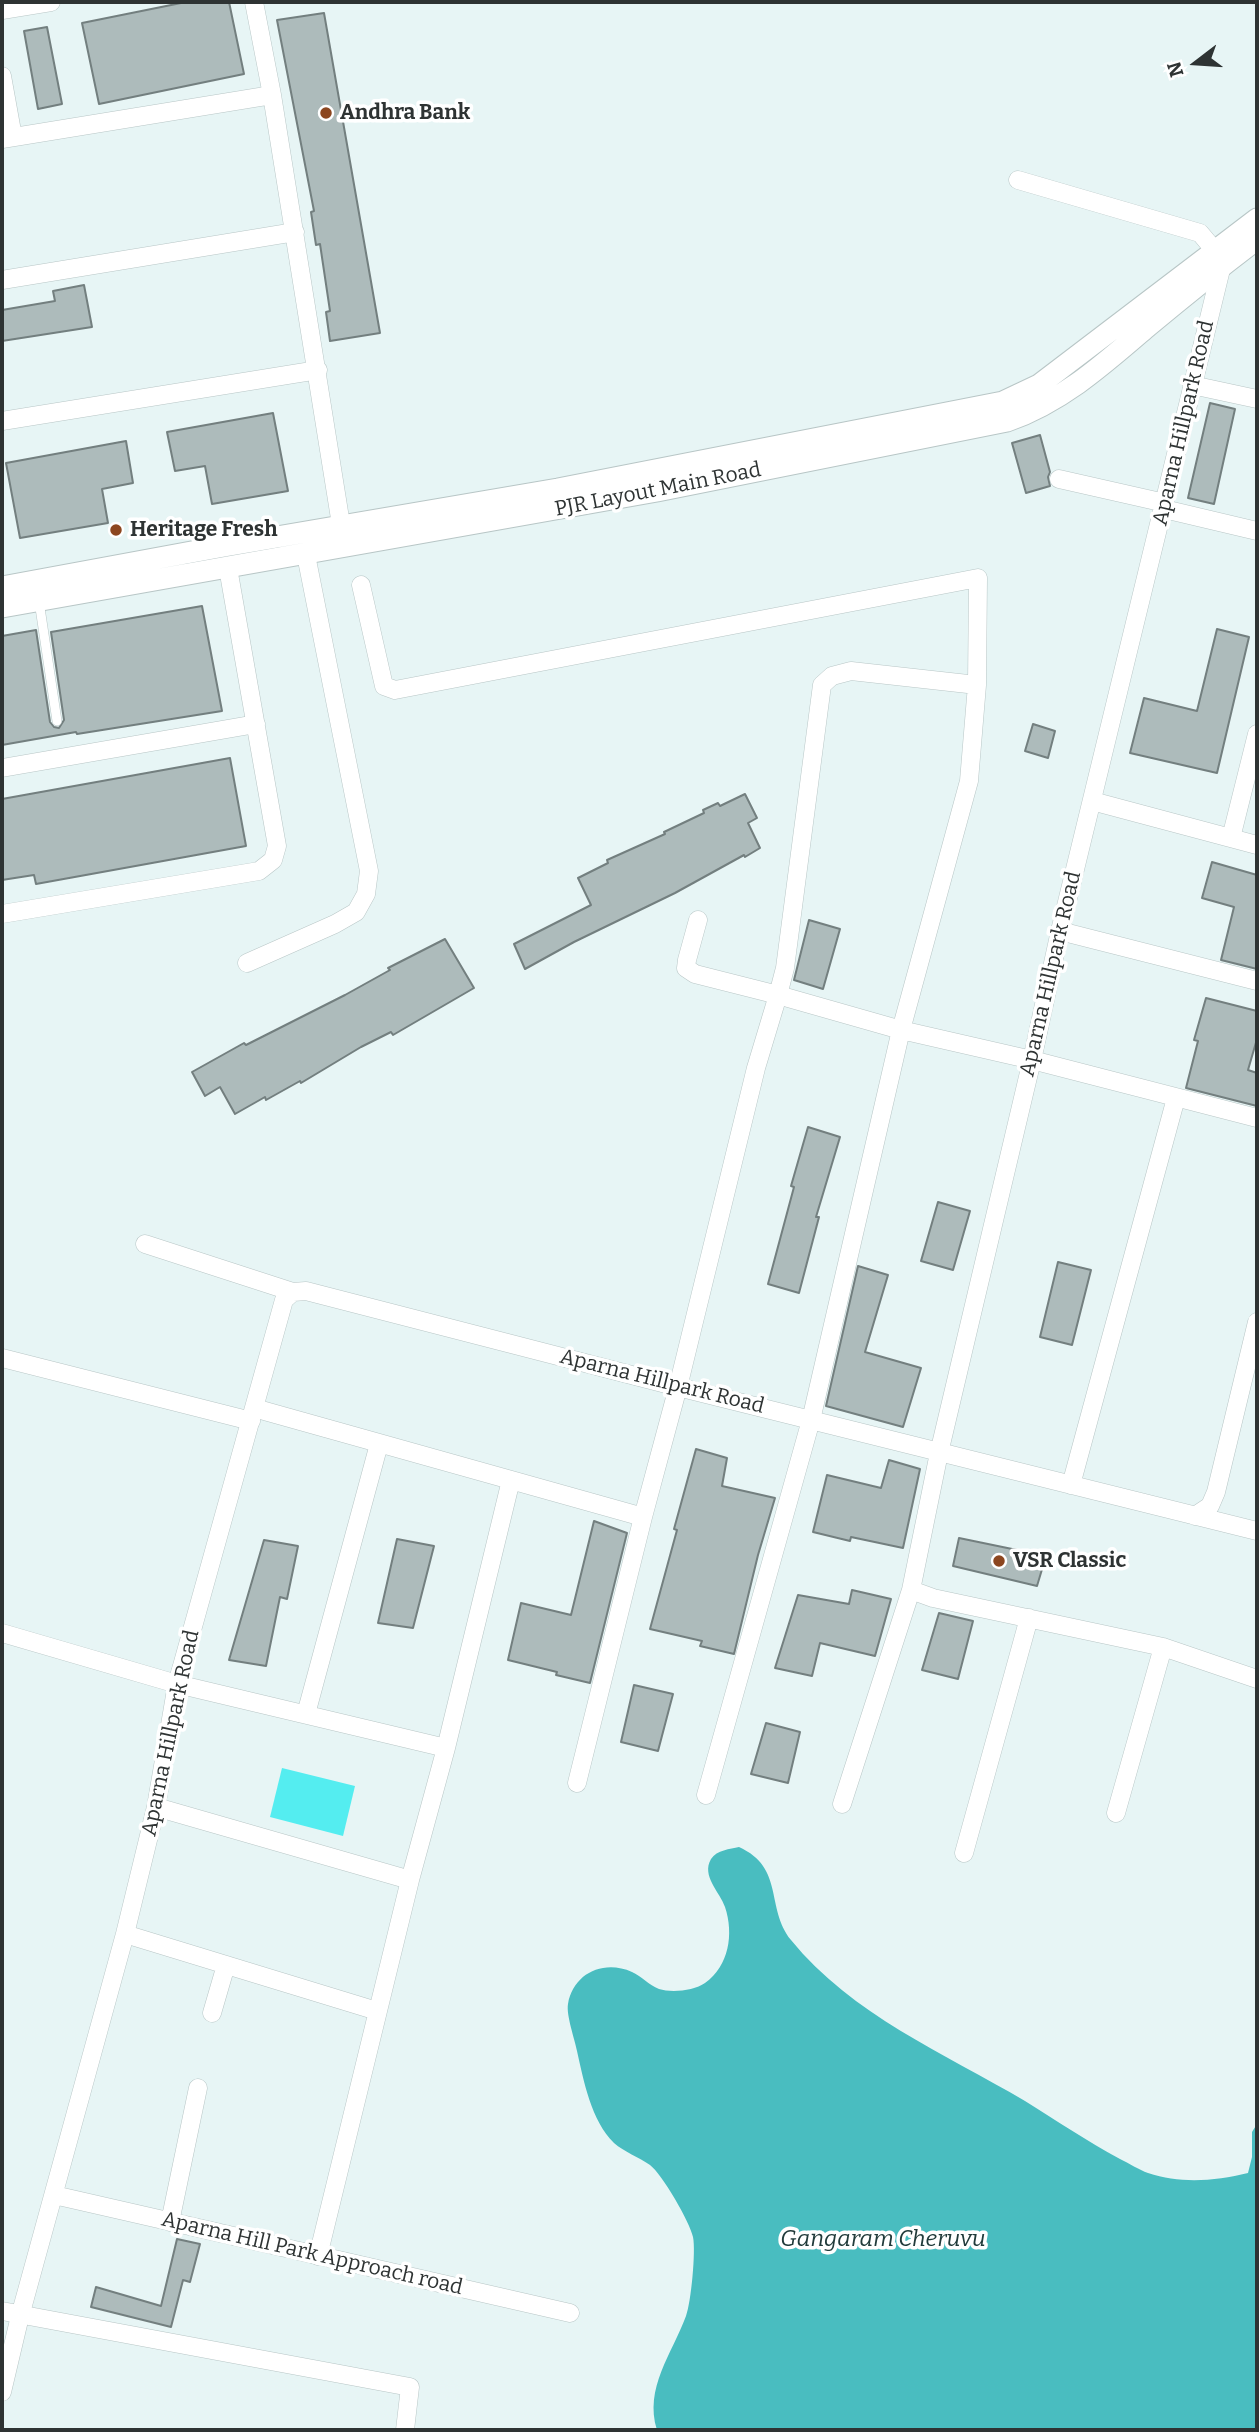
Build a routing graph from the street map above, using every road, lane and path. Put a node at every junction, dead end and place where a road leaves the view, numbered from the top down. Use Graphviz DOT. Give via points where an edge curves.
graph roads {
  1 [pos="51,2"];
  2 [pos="254,2"];
  3 [pos="5,7"];
  4 [pos="2,76"];
  5 [pos="272,95"];
  6 [pos="7,138"];
  7 [pos="1018,180"];
  8 [pos="1257,219"];
  9 [pos="295,232"];
  10 [pos="1257,239"];
  11 [pos="1219,259"];
  12 [pos="2,280"];
  13 [pos="318,370"];
  14 [pos="1192,385"];
  15 [pos="1257,399"];
  16 [pos="2,421"];
  17 [pos="1059,479"];
  18 [pos="1164,506"];
  19 [pos="341,526"];
  20 [pos="1257,531"];
  21 [pos="345,548"];
  22 [pos="306,555"];
  23 [pos="228,568"];
  24 [pos="361,585"];
  25 [pos="2,587"];
  26 [pos="39,601"];
  27 [pos="2,607"];
  28 [pos="977,685"];
  29 [pos="57,721"];
  30 [pos="256,723"];
  31 [pos="1257,734"];
  32 [pos="2,768"];
  33 [pos="1092,801"];
  34 [pos="1231,838"];
  35 [pos="1257,845"];
  36 [pos="2,914"];
  37 [pos="698,920"];
  38 [pos="1060,931"];
  39 [pos="247,964"];
  40 [pos="1257,981"];
  41 [pos="778,995"];
  42 [pos="901,1030"];
  43 [pos="1032,1060"];
  44 [pos="1176,1098"];
  45 [pos="1257,1118"];
  46 [pos="145,1244"];
  47 [pos="293,1292"];
  48 [pos="1257,1322"];
  49 [pos="2,1358"];
  50 [pos="678,1387"];
  51 [pos="252,1414"];
  52 [pos="811,1420"];
  53 [pos="380,1444"];
  54 [pos="939,1452"];
  55 [pos="511,1480"];
  56 [pos="1072,1485"];
  57 [pos="1195,1516"];
  58 [pos="643,1517"];
  59 [pos="1257,1531"];
  60 [pos="911,1590"];
  61 [pos="1029,1618"];
  62 [pos="2,1633"];
  63 [pos="1163,1647"];
  64 [pos="1257,1679"];
  65 [pos="177,1684"];
  66 [pos="306,1714"];
  67 [pos="446,1748"];
  68 [pos="577,1783"];
  69 [pos="706,1795"];
  70 [pos="842,1804"];
  71 [pos="156,1807"];
  72 [pos="1115,1813"];
  73 [pos="964,1853"];
  74 [pos="410,1880"];
  75 [pos="125,1934"];
  76 [pos="226,1965"];
  77 [pos="377,2011"];
  78 [pos="212,2014"];
  79 [pos="198,2088"];
  80 [pos="54,2195"];
  81 [pos="170,2222"];
  82 [pos="318,2256"];
  83 [pos="2,2311"];
  84 [pos="569,2313"];
  85 [pos="20,2316"];
  86 [pos="2,2392"];
  87 [pos="405,2430"];
  1 -- 3 [label="street"];
  2 -- 5 [label="street"];
  4 -- 6 [label="street"];
  5 -- 6 [label="street"];
  5 -- 9 [label="street"];
  7 -- 11 [label="street" via="1200,233"];
  8 -- 11 [label="street, PJR Layout Main Road"];
  9 -- 12 [label="street"];
  9 -- 13 [label="street"];
  10 -- 11 [label="street, PJR Layout Main Road"];
  11 -- 14 [label="street, Aparna Hillpark Road"];
  11 -- 19 [label="street, PJR Layout Main Road" via="1039,385 1003,402 558,489"];
  11 -- 21 [label="street, PJR Layout Main Road" via="1087,378 1028,414 1007,421"];
  13 -- 16 [label="street"];
  13 -- 19 [label="street"];
  14 -- 15 [label="street"];
  14 -- 18 [label="street, Aparna Hillpark Road"];
  17 -- 18 [label="street"];
  18 -- 20 [label="street"];
  18 -- 33 [label="street, Aparna Hillpark Road"];
  19 -- 21 [label="street"];
  19 -- 25 [label="street, PJR Layout Main Road"];
  21 -- 22 [label="street, PJR Layout Main Road"];
  22 -- 23 [label="street, PJR Layout Main Road"];
  22 -- 39 [label="street" via="369,871 366,894 356,912"];
  23 -- 26 [label="street, PJR Layout Main Road"];
  23 -- 30 [label="street"];
  24 -- 28 [label="street" via="384,686 395,690 978,578"];
  26 -- 27 [label="street, PJR Layout Main Road"];
  26 -- 29 [label="lane"];
  28 -- 41 [label="street" via="851,671 832,676 822,685"];
  28 -- 42 [label="street" via="969,781"];
  30 -- 32 [label="street"];
  30 -- 36 [label="street" via="277,846 273,860 259,871"];
  31 -- 34 [label="street"];
  33 -- 34 [label="street"];
  33 -- 38 [label="street, Aparna Hillpark Road"];
  34 -- 35 [label="street"];
  37 -- 41 [label="street" via="687,968"];
  38 -- 40 [label="street"];
  38 -- 43 [label="street, Aparna Hillpark Road"];
  41 -- 42 [label="street"];
  41 -- 50 [label="street"];
  42 -- 43 [label="street"];
  42 -- 52 [label="street"];
  43 -- 44 [label="street"];
  43 -- 54 [label="street, Aparna Hillpark Road"];
  44 -- 45 [label="street"];
  44 -- 56 [label="street"];
  46 -- 47 [label="street"];
  47 -- 50 [label="street, Aparna Hillpark Road" via="306,1291"];
  47 -- 51 [label="street, Aparna Hillpark Road" via="284,1300"];
  48 -- 57 [label="street" via="1216,1492 1210,1506"];
  49 -- 51 [label="street"];
  50 -- 52 [label="street, Aparna Hillpark Road"];
  50 -- 58 [label="street"];
  51 -- 53 [label="street"];
  51 -- 65 [label="street, Aparna Hillpark Road"];
  52 -- 54 [label="street, Aparna Hillpark Road"];
  52 -- 69 [label="street"];
  53 -- 55 [label="street"];
  53 -- 66 [label="street"];
  54 -- 56 [label="street"];
  54 -- 60 [label="street"];
  55 -- 58 [label="street"];
  55 -- 67 [label="street"];
  56 -- 57 [label="street"];
  57 -- 59 [label="street"];
  58 -- 68 [label="street"];
  60 -- 61 [label="street"];
  60 -- 70 [label="street"];
  61 -- 63 [label="street"];
  61 -- 73 [label="street"];
  62 -- 65 [label="street"];
  63 -- 64 [label="street"];
  63 -- 72 [label="street"];
  65 -- 66 [label="street"];
  65 -- 71 [label="street, Aparna Hillpark Road"];
  66 -- 67 [label="street"];
  67 -- 74 [label="street"];
  71 -- 74 [label="street"];
  71 -- 75 [label="street, Aparna Hillpark Road"];
  74 -- 77 [label="street"];
  75 -- 76 [label="street"];
  75 -- 80 [label="street, Aparna Hillpark Road"];
  76 -- 77 [label="street"];
  76 -- 78 [label="street"];
  77 -- 82 [label="street"];
  79 -- 81 [label="street"];
  80 -- 81 [label="street, Aparna Hill Park Approach road"];
  80 -- 85 [label="street, Aparna Hillpark Road"];
  81 -- 82 [label="street, Aparna Hill Park Approach road"];
  82 -- 84 [label="street, Aparna Hill Park Approach road"];
  83 -- 85 [label="street"];
  85 -- 86 [label="street, Aparna Hillpark Road"];
  85 -- 87 [label="street" via="410,2387"];
}
